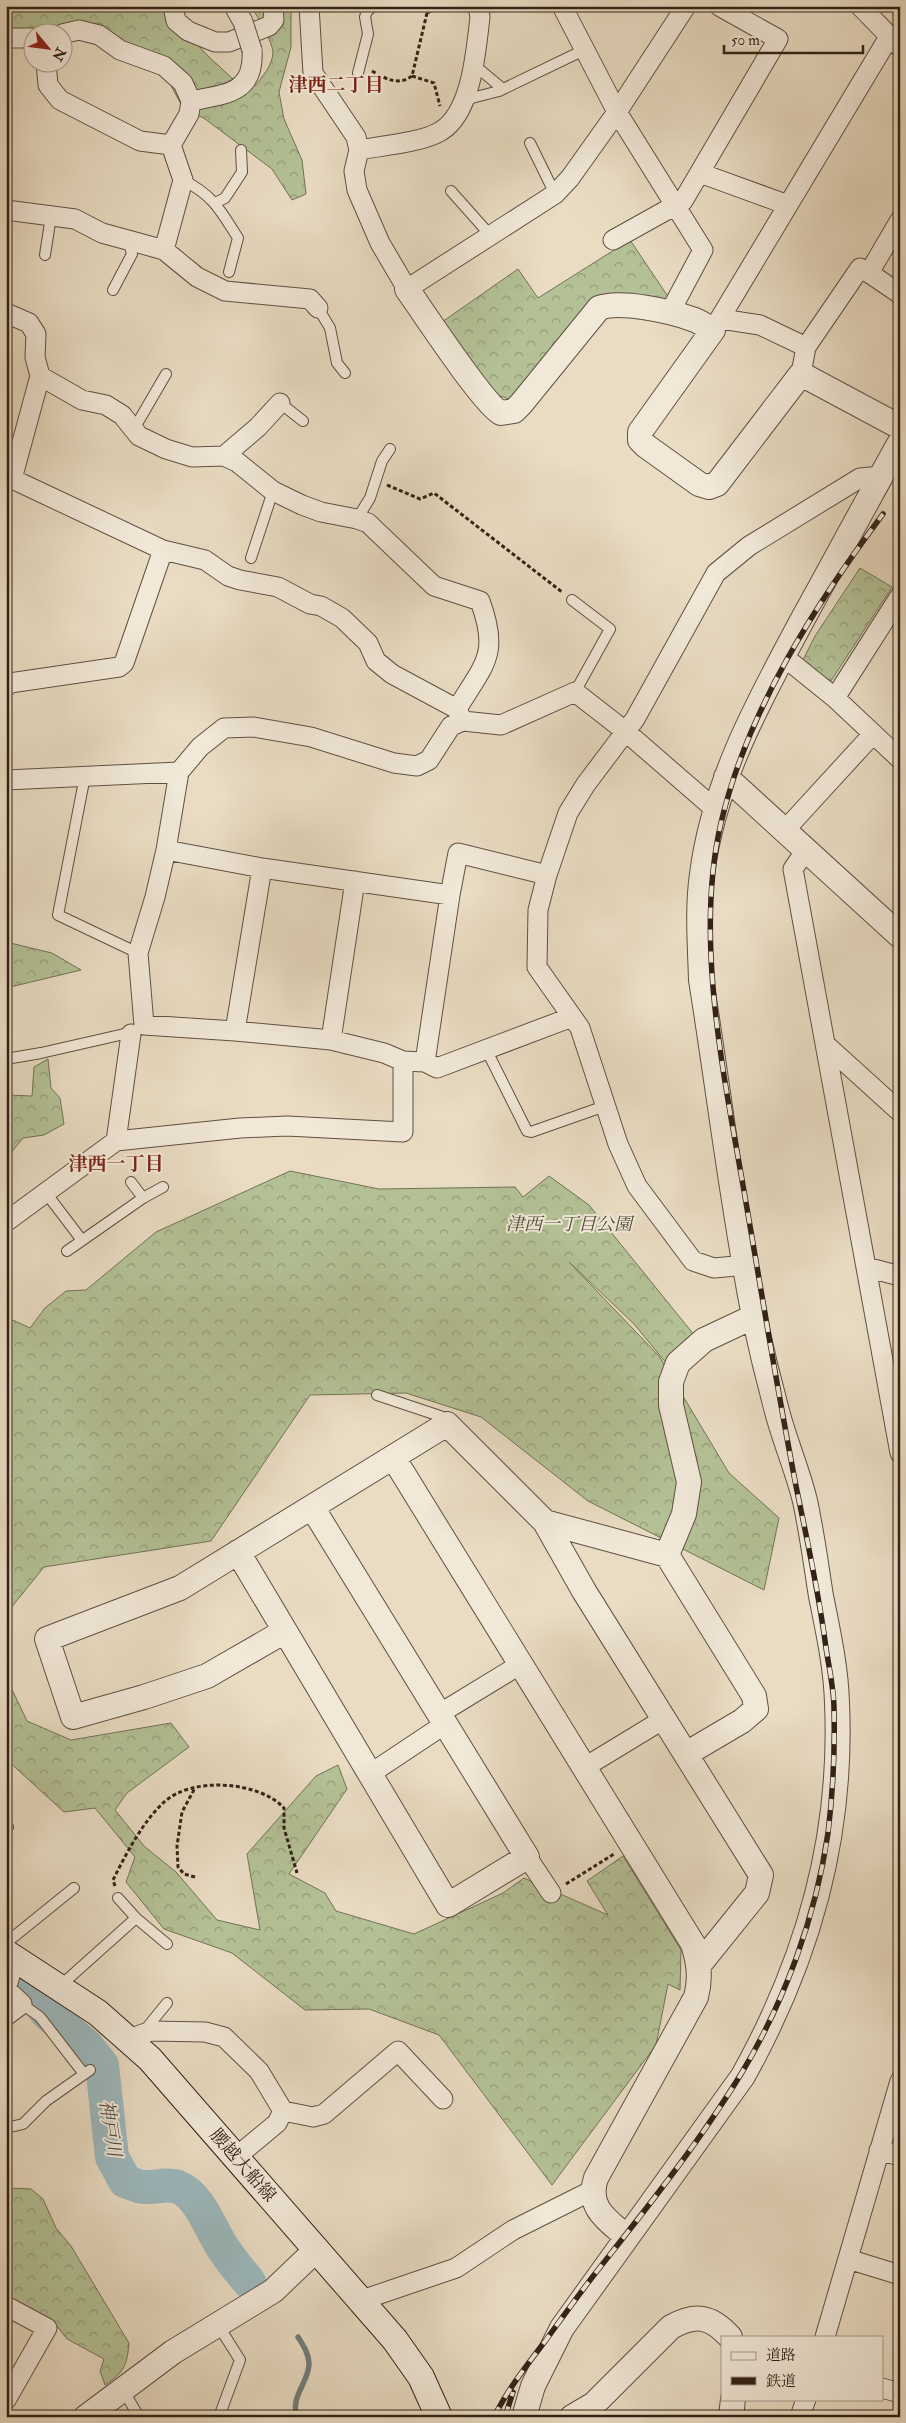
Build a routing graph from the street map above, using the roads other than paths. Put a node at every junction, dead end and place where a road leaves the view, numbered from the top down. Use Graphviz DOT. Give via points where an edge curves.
graph roads {
  1 [pos="173,6"];
  2 [pos="274,6"];
  3 [pos="309,6"];
  4 [pos="374,6"];
  5 [pos="478,6"];
  6 [pos="562,6"];
  7 [pos="686,6"];
  8 [pos="719,6"];
  9 [pos="860,6"];
  10 [pos="239,14"];
  11 [pos="72,32"];
  12 [pos="6,38"];
  13 [pos="22,38"];
  14 [pos="894,42"];
  15 [pos="584,50"];
  16 [pos="473,64"];
  17 [pos="359,70"];
  18 [pos="47,72"];
  19 [pos="503,89"];
  20 [pos="464,100"];
  21 [pos="191,102"];
  22 [pos="617,112"];
  23 [pos="530,143"];
  24 [pos="171,145"];
  25 [pos="241,150"];
  26 [pos="359,150"];
  27 [pos="700,173"];
  28 [pos="183,180"];
  29 [pos="451,191"];
  30 [pos="555,194"];
  31 [pos="216,203"];
  32 [pos="675,205"];
  33 [pos="788,206"];
  34 [pos="6,210"];
  35 [pos="52,216"];
  36 [pos="900,220"];
  37 [pos="491,236"];
  38 [pos="128,240"];
  39 [pos="613,240"];
  40 [pos="164,250"];
  41 [pos="45,255"];
  42 [pos="229,272"];
  43 [pos="869,273"];
  44 [pos="407,289"];
  45 [pos="113,290"];
  46 [pos="900,294"];
  47 [pos="318,308"];
  48 [pos="670,312"];
  49 [pos="6,313"];
  50 [pos="717,325"];
  51 [pos="806,347"];
  52 [pos="345,373"];
  53 [pos="166,374"];
  54 [pos="801,374"];
  55 [pos="40,376"];
  56 [pos="280,403"];
  57 [pos="303,421"];
  58 [pos="900,427"];
  59 [pos="134,429"];
  60 [pos="900,442"];
  61 [pos="390,449"];
  62 [pos="224,456"];
  63 [pos="881,476"];
  64 [pos="9,477"];
  65 [pos="273,491"];
  66 [pos="357,519"];
  67 [pos="163,550"];
  68 [pos="251,558"];
  69 [pos="900,596"];
  70 [pos="572,600"];
  71 [pos="783,656"];
  72 [pos="6,687"];
  73 [pos="575,692"];
  74 [pos="835,698"];
  75 [pos="460,715"];
  76 [pos="625,731"];
  77 [pos="873,734"];
  78 [pos="900,759"];
  79 [pos="179,772"];
  80 [pos="85,776"];
  81 [pos="726,777"];
  82 [pos="6,780"];
  83 [pos="716,810"];
  84 [pos="785,830"];
  85 [pos="166,850"];
  86 [pos="806,850"];
  87 [pos="262,868"];
  88 [pos="547,874"];
  89 [pos="355,881"];
  90 [pos="450,895"];
  91 [pos="900,936"];
  92 [pos="138,953"];
  93 [pos="572,1017"];
  94 [pos="138,1029"];
  95 [pos="235,1030"];
  96 [pos="332,1040"];
  97 [pos="825,1044"];
  98 [pos="486,1050"];
  99 [pos="6,1059"];
  100 [pos="403,1061"];
  101 [pos="425,1062"];
  102 [pos="605,1106"];
  103 [pos="900,1112"];
  104 [pos="116,1141"];
  105 [pos="131,1182"];
  106 [pos="163,1187"];
  107 [pos="46,1193"];
  108 [pos="142,1198"];
  109 [pos="7,1221"];
  110 [pos="81,1239"];
  111 [pos="67,1251"];
  112 [pos="746,1265"];
  113 [pos="866,1267"];
  114 [pos="900,1276"];
  115 [pos="754,1316"];
  116 [pos="894,1386"];
  117 [pos="376,1395"];
  118 [pos="447,1424"];
  119 [pos="900,1452"];
  120 [pos="393,1457"];
  121 [pos="312,1507"];
  122 [pos="545,1522"];
  123 [pos="238,1552"];
  124 [pos="667,1555"];
  125 [pos="285,1631"];
  126 [pos="521,1664"];
  127 [pos="442,1719"];
  128 [pos="664,1719"];
  129 [pos="686,1754"];
  130 [pos="585,1767"];
  131 [pos="370,1774"];
  132 [pos="527,1857"];
  133 [pos="74,1888"];
  134 [pos="551,1893"];
  135 [pos="118,1898"];
  136 [pos="136,1918"];
  137 [pos="167,1944"];
  138 [pos="9,1952"];
  139 [pos="699,1965"];
  140 [pos="59,1987"];
  141 [pos="167,2003"];
  142 [pos="22,2004"];
  143 [pos="6,2016"];
  144 [pos="137,2036"];
  145 [pos="900,2081"];
  146 [pos="443,2099"];
  147 [pos="284,2111"];
  148 [pos="6,2128"];
  149 [pos="879,2150"];
  150 [pos="900,2156"];
  151 [pos="236,2157"];
  152 [pos="591,2191"];
  153 [pos="627,2238"];
  154 [pos="317,2249"];
  155 [pos="848,2259"];
  156 [pos="900,2275"];
  157 [pos="362,2300"];
  158 [pos="6,2306"];
  159 [pos="218,2325"];
  160 [pos="729,2336"];
  161 [pos="825,2336"];
  162 [pos="122,2388"];
  163 [pos="884,2389"];
  164 [pos="900,2393"];
  165 [pos="6,2400"];
  166 [pos="733,2400"];
  167 [pos="806,2400"];
  168 [pos="86,2417"];
  169 [pos="140,2417"];
  170 [pos="219,2417"];
  171 [pos="440,2417"];
  172 [pos="524,2417"];
  173 [pos="572,2417"];
  174 [pos="731,2417"];
  175 [pos="800,2417"];
  1 -- 2 [label="street" via="176,20 188,31 215,42 229,42 270,26 274,20"];
  3 -- 26 [label="street" via="313,73 356,137"];
  4 -- 17 [label="lane" via="365,17 368,34"];
  5 -- 16 [label="street" via="480,17"];
  6 -- 15 [label="street"];
  7 -- 22 [label="street"];
  8 -- 27 [label="street" via="778,39"];
  9 -- 14 [label="street"];
  10 -- 21 [label="street, bridge" via="252,50 250,74 236,90"];
  11 -- 21 [label="street" via="99,35 120,50 164,66 183,83"];
  12 -- 13 [label="street"];
  14 -- 33 [label="street"];
  15 -- 19 [label="lane"];
  15 -- 22 [label="street"];
  16 -- 19 [label="lane"];
  16 -- 20 [label="street"];
  18 -- 24 [label="street" via="48,85 60,100 140,141"];
  19 -- 20 [label="lane"];
  20 -- 26 [label="street" via="442,131"];
  21 -- 24 [label="street" via="189,114"];
  22 -- 30 [label="street"];
  22 -- 32 [label="street"];
  23 -- 30 [label="lane"];
  24 -- 28 [label="street"];
  25 -- 31 [label="lane" via="242,172 225,198"];
  26 -- 44 [label="street" via="354,171 357,190 380,244"];
  27 -- 32 [label="street" via="682,201"];
  27 -- 33 [label="street"];
  28 -- 31 [label="lane" via="204,191"];
  28 -- 40 [label="street"];
  29 -- 37 [label="lane"];
  30 -- 37 [label="street"];
  31 -- 42 [label="lane" via="238,238"];
  32 -- 39 [label="street"];
  32 -- 48 [label="street" via="703,250"];
  33 -- 50 [label="street"];
  34 -- 35 [label="street"];
  35 -- 38 [label="street" via="74,219 102,233"];
  35 -- 41 [label="lane"];
  36 -- 43 [label="street"];
  37 -- 44 [label="street"];
  38 -- 40 [label="street"];
  38 -- 45 [label="lane" via="132,254"];
  40 -- 47 [label="street" via="197,278 225,291 310,299"];
  43 -- 46 [label="street"];
  43 -- 51 [label="street" via="860,268"];
  44 -- 48 [label="street" via="462,366 501,413 514,411 522,404 599,308 612,305"];
  47 -- 52 [label="lane" via="330,328 337,363"];
  48 -- 50 [label="street"];
  49 -- 55 [label="street" via="30,323 36,334 35,357"];
  50 -- 51 [label="street" via="760,325"];
  50 -- 54 [label="street" via="640,432 640,440 646,446 700,484 709,487 717,484"];
  51 -- 54 [label="street"];
  53 -- 59 [label="lane"];
  54 -- 58 [label="street"];
  55 -- 59 [label="street" via="82,400 106,405 122,415"];
  55 -- 64 [label="street"];
  56 -- 57 [label="lane"];
  56 -- 62 [label="street"];
  59 -- 62 [label="street" via="139,436 192,457"];
  60 -- 63 [label="street"];
  61 -- 66 [label="lane" via="382,461 370,498"];
  62 -- 65 [label="street" via="237,462"];
  63 -- 71 [label="street"];
  63 -- 76 [label="street" via="860,478 749,546 716,573 635,719"];
  64 -- 67 [label="street"];
  65 -- 66 [label="street" via="321,512"];
  65 -- 68 [label="lane"];
  66 -- 75 [label="street" via="368,523 434,586 480,601 489,634 488,658"];
  67 -- 72 [label="street" via="120,667 10,683"];
  67 -- 75 [label="street" via="205,560 228,576 278,587 310,604 321,606 342,618 368,643 376,661 392,674"];
  69 -- 74 [label="street"];
  70 -- 73 [label="lane" via="610,629"];
  71 -- 74 [label="street"];
  71 -- 81 [label="street" via="741,739"];
  73 -- 75 [label="street" via="501,725"];
  73 -- 76 [label="street"];
  74 -- 77 [label="street"];
  75 -- 79 [label="street" via="429,760 417,766 394,763 311,736 254,727 224,728 200,747"];
  76 -- 83 [label="street"];
  76 -- 88 [label="street" via="568,813"];
  77 -- 78 [label="street"];
  77 -- 84 [label="street"];
  79 -- 80 [label="street"];
  79 -- 85 [label="street"];
  80 -- 82 [label="street"];
  80 -- 92 [label="lane" via="58,915"];
  81 -- 83 [label="street"];
  81 -- 84 [label="street"];
  83 -- 112 [label="street" via="702,875 699,925 701,980"];
  84 -- 86 [label="street"];
  85 -- 87 [label="street"];
  85 -- 92 [label="street"];
  86 -- 91 [label="street"];
  86 -- 97 [label="street" via="793,869"];
  87 -- 89 [label="street"];
  87 -- 95 [label="street"];
  88 -- 90 [label="street" via="458,853"];
  88 -- 93 [label="street" via="538,910 537,967"];
  89 -- 90 [label="street"];
  89 -- 96 [label="street"];
  90 -- 101 [label="street"];
  92 -- 94 [label="street"];
  93 -- 98 [label="street"];
  93 -- 102 [label="street" via="580,1028"];
  94 -- 95 [label="street"];
  94 -- 99 [label="lane"];
  94 -- 104 [label="street"];
  95 -- 96 [label="street"];
  96 -- 100 [label="street"];
  97 -- 103 [label="street"];
  97 -- 113 [label="street"];
  98 -- 101 [label="street" via="437,1068"];
  98 -- 102 [label="lane" via="527,1130 531,1132"];
  100 -- 101 [label="street"];
  100 -- 104 [label="street" via="403,1132 287,1126"];
  102 -- 112 [label="street" via="637,1186 694,1261 714,1268"];
  104 -- 107 [label="street"];
  105 -- 108 [label="lane"];
  106 -- 108 [label="lane"];
  107 -- 109 [label="street"];
  107 -- 110 [label="lane"];
  108 -- 110 [label="lane"];
  110 -- 111 [label="lane"];
  112 -- 115 [label="street"];
  113 -- 114 [label="street"];
  113 -- 116 [label="street"];
  115 -- 124 [label="street" via="704,1340 678,1363 671,1382 671,1405 689,1482 684,1514"];
  115 -- 153 [label="street" via="777,1412 804,1500 832,1657 837,1747 831,1832 807,1936 765,2037 743,2076"];
  116 -- 119 [label="street"];
  117 -- 118 [label="lane" via="440,1416"];
  118 -- 120 [label="street"];
  118 -- 122 [label="street"];
  120 -- 121 [label="street"];
  120 -- 126 [label="street"];
  121 -- 123 [label="street"];
  121 -- 127 [label="street"];
  122 -- 124 [label="street"];
  122 -- 128 [label="street"];
  123 -- 125 [label="street"];
  123 -- 125 [label="street" via="180,1588 47,1638 73,1717 207,1676"];
  124 -- 129 [label="street" via="754,1696 756,1709 742,1721"];
  125 -- 131 [label="street"];
  126 -- 127 [label="street"];
  126 -- 130 [label="street"];
  127 -- 131 [label="street"];
  127 -- 132 [label="street"];
  128 -- 129 [label="street"];
  128 -- 130 [label="street"];
  129 -- 139 [label="street" via="760,1875 756,1893"];
  130 -- 139 [label="street" via="687,1932"];
  131 -- 132 [label="street" via="448,1904"];
  132 -- 134 [label="street"];
  133 -- 138 [label="lane"];
  135 -- 136 [label="lane"];
  136 -- 137 [label="lane"];
  136 -- 140 [label="lane"];
  138 -- 140 [label="main road, 腰越大船線"];
  138 -- 142 [label="street" via="6,1989"];
  139 -- 152 [label="street" via="700,1982 696,1997"];
  140 -- 144 [label="main road, 腰越大船線"];
  141 -- 144 [label="lane"];
  142 -- 143 [label="street"];
  142 -- 148 [label="lane" via="40,2017 87,2072 46,2101 23,2124"];
  144 -- 147 [label="street" via="151,2031 205,2032 224,2036 259,2071"];
  144 -- 151 [label="main road, 腰越大船線"];
  145 -- 149 [label="street"];
  146 -- 147 [label="street" via="398,2052 324,2114 313,2117"];
  147 -- 151 [label="street" via="277,2123"];
  149 -- 150 [label="street"];
  149 -- 155 [label="street"];
  151 -- 154 [label="main road, 腰越大船線"];
  152 -- 153 [label="street" via="595,2205"];
  152 -- 157 [label="street" via="513,2230 456,2268"];
  153 -- 172 [label="street" via="562,2328 533,2386"];
  154 -- 157 [label="main road, 腰越大船線"];
  154 -- 159 [label="street" via="273,2291"];
  155 -- 156 [label="street"];
  155 -- 161 [label="street"];
  157 -- 171 [label="main road, 腰越大船線" via="421,2377"];
  158 -- 165 [label="street" via="47,2328"];
  159 -- 162 [label="street"];
  159 -- 170 [label="lane" via="240,2360"];
  160 -- 173 [label="street" via="710,2321 686,2319 671,2327 594,2404"];
  162 -- 168 [label="street"];
  162 -- 169 [label="lane"];
  163 -- 164 [label="street"];
  166 -- 174 [label="street"];
  167 -- 175 [label="street"];
}
